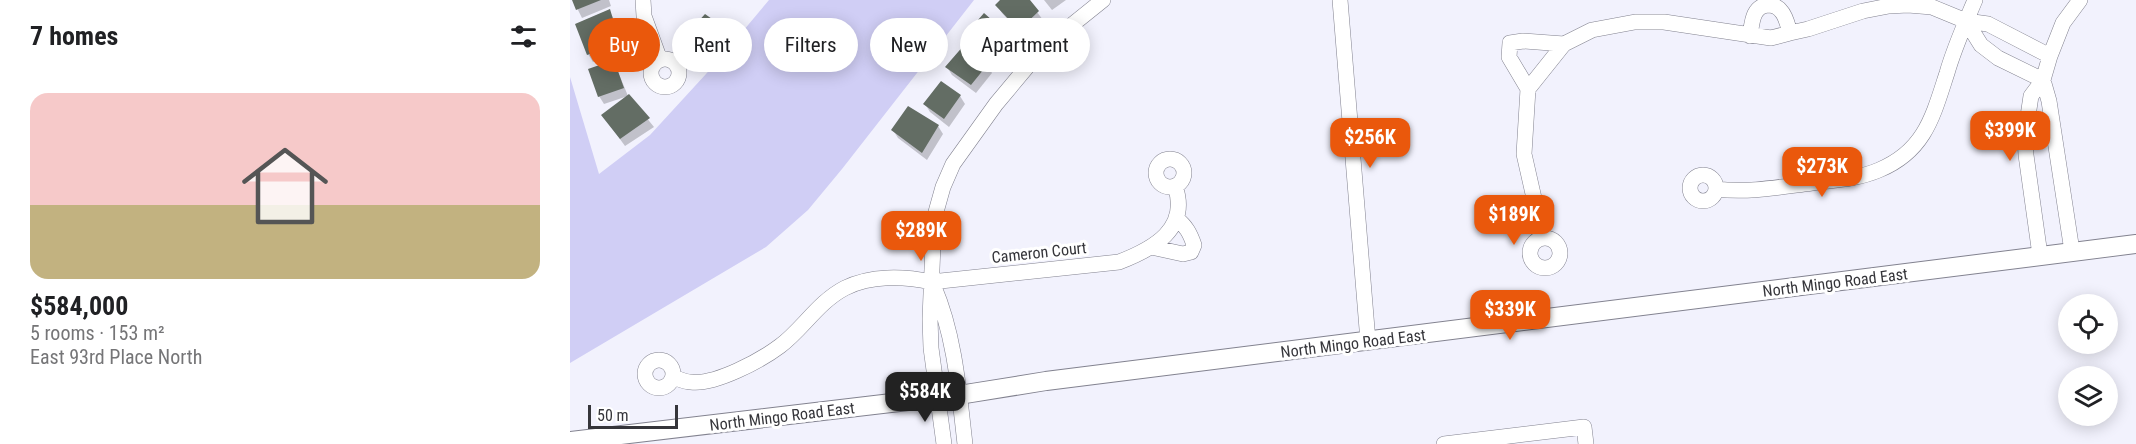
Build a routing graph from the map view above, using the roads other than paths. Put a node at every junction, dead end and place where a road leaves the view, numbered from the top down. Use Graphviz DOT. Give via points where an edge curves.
graph roads {
  1 [pos="643,0"];
  2 [pos="1103,0"];
  3 [pos="1340,0"];
  4 [pos="1975,0"];
  5 [pos="2080,0"];
  6 [pos="645,18"];
  7 [pos="1966,21"];
  8 [pos="1790,33"];
  9 [pos="1750,36"];
  10 [pos="1564,44"];
  11 [pos="2050,56"];
  12 [pos="2043,80"];
  13 [pos="1528,89"];
  14 [pos="1175,186"];
  15 [pos="1716,189"];
  16 [pos="1176,218"];
  17 [pos="1543,238"];
  18 [pos="2136,244"];
  19 [pos="1151,247"];
  20 [pos="2072,251"];
  21 [pos="2040,255"];
  22 [pos="931,282"];
  23 [pos="1368,341"];
  24 [pos="673,377"];
  25 [pos="959,395"];
  26 [pos="939,398"];
  27 [pos="570,441"];
  28 [pos="944,444"];
  29 [pos="965,444"];
  30 [pos="1444,444"];
  31 [pos="1586,444"];
  1 -- 6 [label="street"];
  2 -- 22 [label="street" via="1042,49 953,164 934,219"];
  3 -- 23 [label="street"];
  4 -- 7 [label="street"];
  5 -- 11 [label="street" via="2063,23"];
  7 -- 8 [label="street" via="1932,8 1889,6"];
  7 -- 11 [label="street" via="1988,24"];
  7 -- 12 [label="street" via="1981,45"];
  7 -- 15 [label="street" via="1927,129 1894,163 1857,177 1738,192"];
  8 -- 9 [label="street" via="1771,38"];
  8 -- 9 [label="street" via="1781,11 1767,5 1754,13"];
  9 -- 10 [label="street" via="1682,24 1635,22 1592,30"];
  10 -- 13 [label="street"];
  10 -- 13 [label="street" via="1523,40 1510,43 1509,57"];
  11 -- 12 [label="street"];
  12 -- 20 [label="street"];
  12 -- 21 [label="street" via="2031,96 2025,135"];
  13 -- 17 [label="street" via="1524,154"];
  14 -- 16 [label="street" via="1180,206"];
  16 -- 19 [label="street, Cameron Court" via="1167,234"];
  16 -- 19 [label="street" via="1191,237 1191,252 1182,254"];
  18 -- 20 [label="street, North Mingo Road East"];
  19 -- 22 [label="street, Cameron Court" via="1119,262"];
  20 -- 21 [label="street, North Mingo Road East"];
  21 -- 23 [label="street, North Mingo Road East"];
  22 -- 24 [label="street, Cameron Court" via="910,277 864,281 844,289 812,313 780,346 722,378 692,382"];
  22 -- 25 [label="street" via="943,308"];
  22 -- 26 [label="street" via="931,348"];
  23 -- 25 [label="street, North Mingo Road East"];
  25 -- 26 [label="street, North Mingo Road East"];
  25 -- 29 [label="street"];
  26 -- 27 [label="street, North Mingo Road East"];
  26 -- 28 [label="street"];
  30 -- 31 [label="street" via="1584,428"];
}
